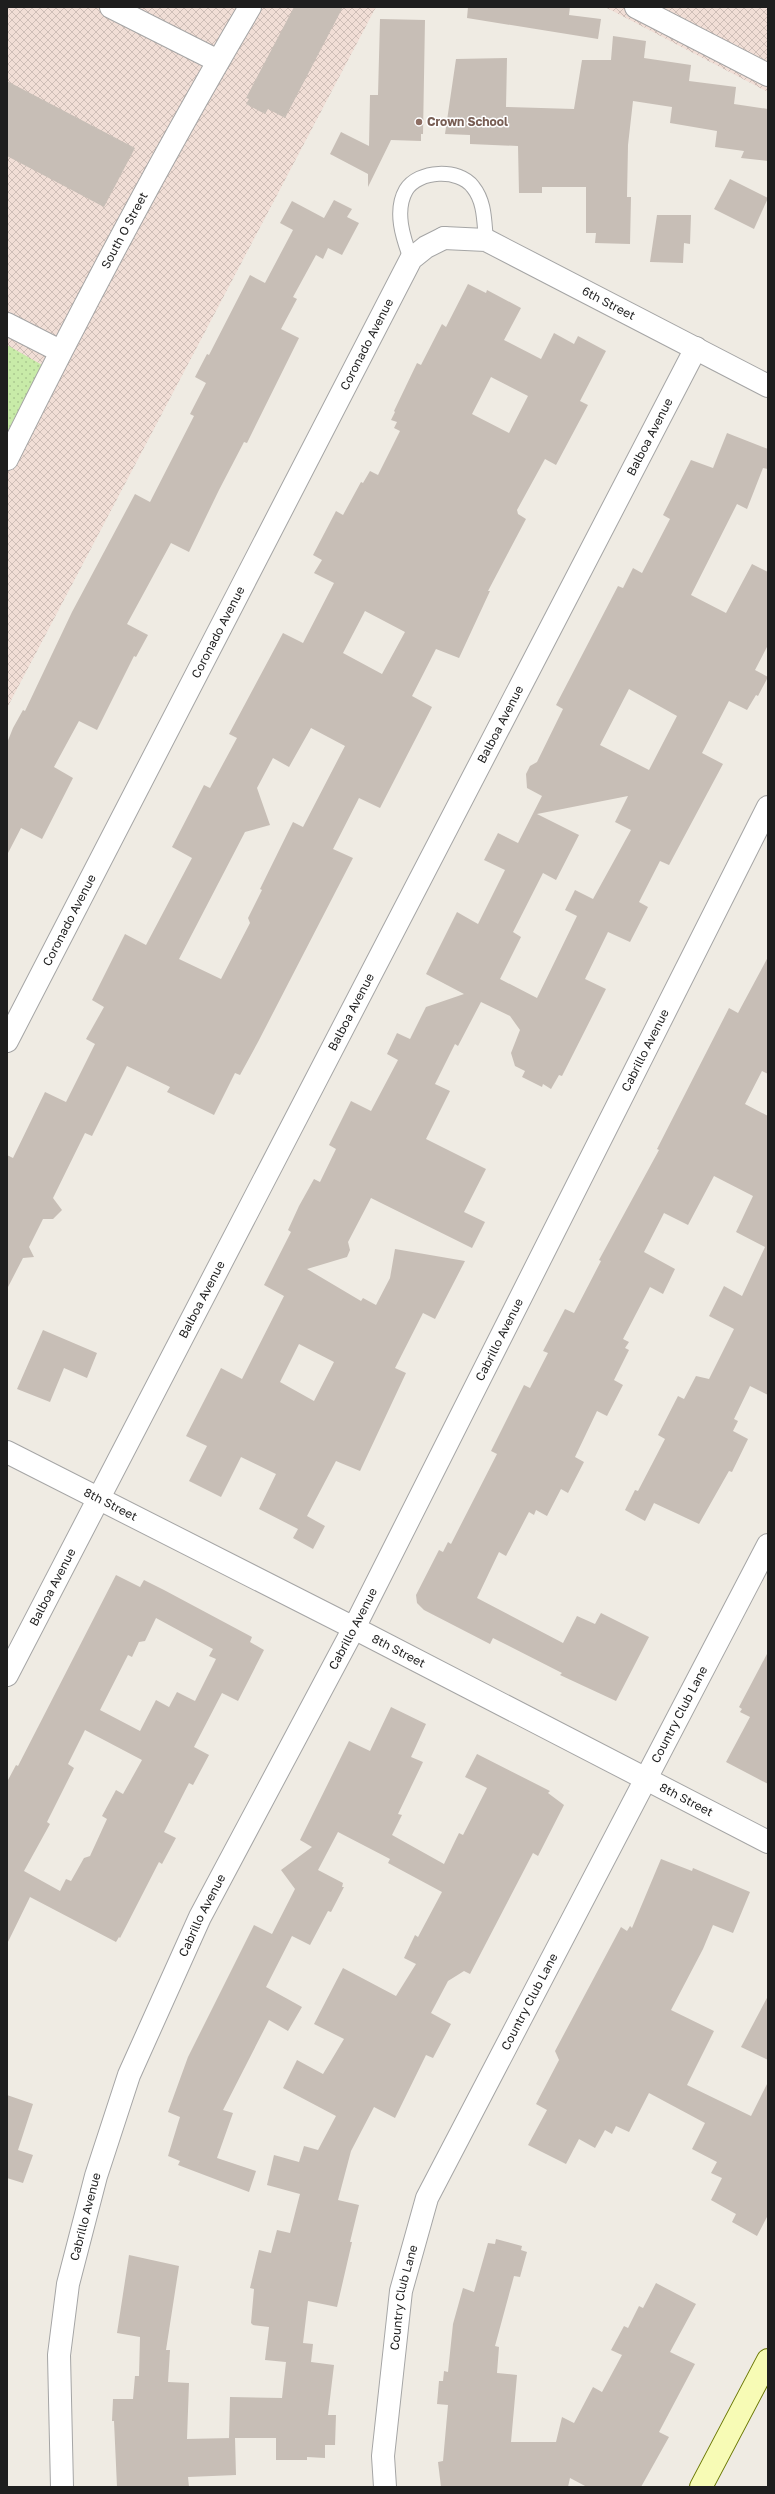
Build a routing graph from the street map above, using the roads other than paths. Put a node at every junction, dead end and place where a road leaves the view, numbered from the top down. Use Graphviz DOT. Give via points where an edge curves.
graph roads {
  1 [pos="111,7"];
  2 [pos="250,7"];
  3 [pos="636,7"];
  4 [pos="218,61"];
  5 [pos="768,75"];
  6 [pos="444,238"];
  7 [pos="486,240"];
  8 [pos="411,258"];
  9 [pos="7,324"];
  10 [pos="696,348"];
  11 [pos="60,351"];
  12 [pos="768,386"];
  13 [pos="7,459"];
  14 [pos="768,806"];
  15 [pos="7,1041"];
  16 [pos="7,1452"];
  17 [pos="97,1500"];
  18 [pos="768,1544"];
  19 [pos="354,1628"];
  20 [pos="7,1676"];
  21 [pos="646,1779"];
  22 [pos="768,1842"];
  23 [pos="768,2360"];
  24 [pos="62,2487"];
  25 [pos="385,2487"];
  26 [pos="701,2487"];
  1 -- 4 [label="street"];
  2 -- 4 [label="street, South O Street"];
  3 -- 5 [label="street"];
  4 -- 11 [label="street, South O Street"];
  6 -- 7 [label="street, 6th Street"];
  6 -- 8 [label="street, Coronado Avenue"];
  7 -- 8 [label="lane" via="484,211 473,186 458,175 440,172 421,178 406,189 400,218"];
  7 -- 10 [label="street, 6th Street"];
  8 -- 15 [label="street, Coronado Avenue"];
  9 -- 11 [label="street"];
  10 -- 12 [label="street, 6th Street"];
  10 -- 17 [label="street, Balboa Avenue"];
  11 -- 13 [label="street, South O Street"];
  14 -- 19 [label="street, Cabrillo Avenue"];
  16 -- 17 [label="street, 8th Street"];
  17 -- 19 [label="street, 8th Street"];
  17 -- 20 [label="street, Balboa Avenue"];
  18 -- 21 [label="street, Country Club Lane"];
  19 -- 21 [label="street, 8th Street"];
  19 -- 24 [label="street, Cabrillo Avenue" via="200,1917 129,2075 96,2176 68,2284 59,2355"];
  21 -- 22 [label="street, 8th Street"];
  21 -- 25 [label="street, Country Club Lane" via="427,2198 401,2291 383,2456"];
  23 -- 26 [label="main road"];
}
